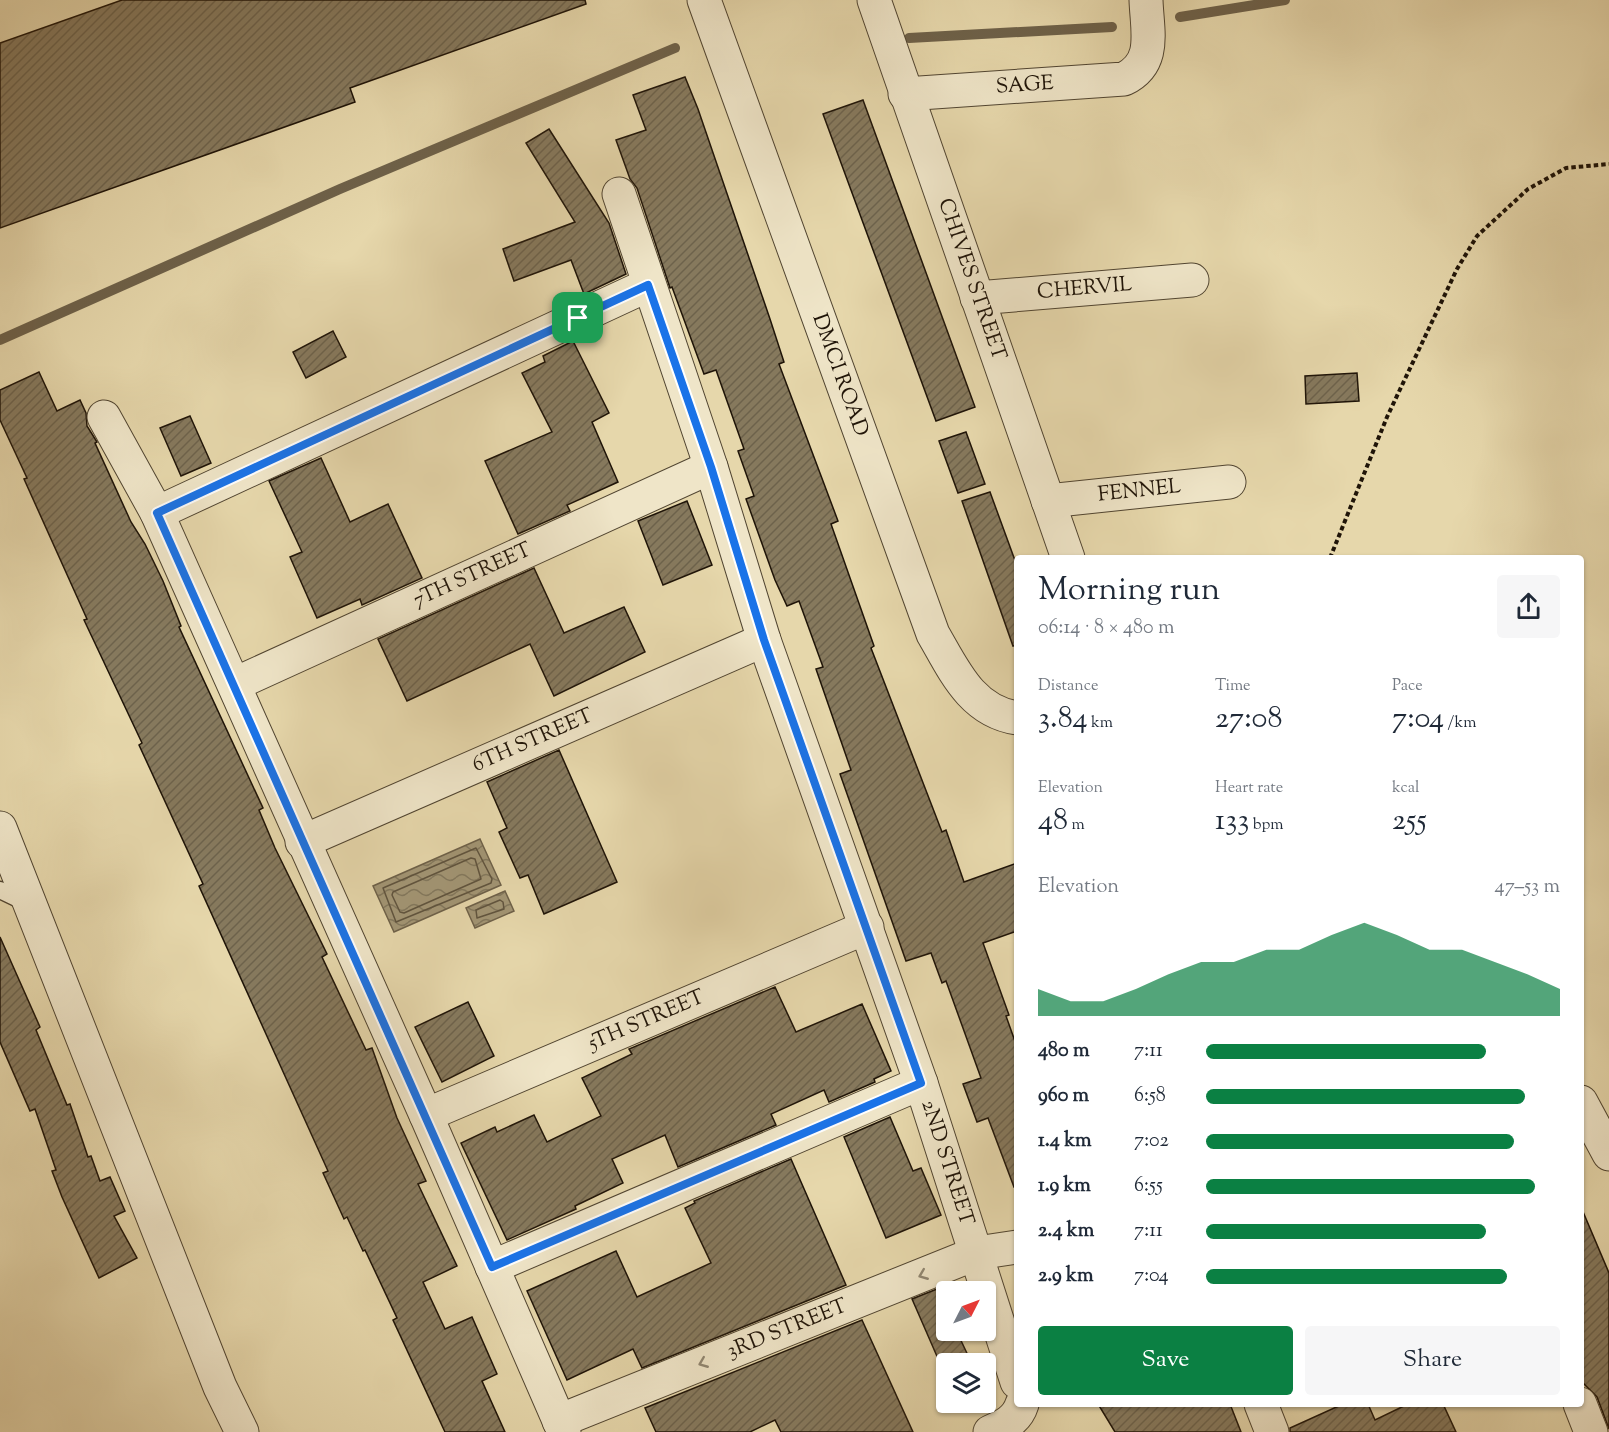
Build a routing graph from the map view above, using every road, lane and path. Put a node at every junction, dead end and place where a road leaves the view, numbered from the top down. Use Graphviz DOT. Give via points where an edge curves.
graph roads {
  1 [pos="704,0"];
  2 [pos="874,0"];
  3 [pos="1146,0"];
  4 [pos="905,94"];
  5 [pos="1609,164"];
  6 [pos="619,194"];
  7 [pos="1191,279"];
  8 [pos="648,285"];
  9 [pos="976,298"];
  10 [pos="104,417"];
  11 [pos="711,467"];
  12 [pos="1229,482"];
  13 [pos="1048,501"];
  14 [pos="157,513"];
  15 [pos="1067,555"];
  16 [pos="1331,555"];
  17 [pos="764,640"];
  18 [pos="235,684"];
  19 [pos="1014,718"];
  20 [pos="1,833"];
  21 [pos="302,842"];
  22 [pos="0,890"];
  23 [pos="30,905"];
  24 [pos="867,927"];
  25 [pos="921,1083"];
  26 [pos="1584,1107"];
  27 [pos="426,1115"];
  28 [pos="1608,1147"];
  29 [pos="1014,1247"];
  30 [pos="977,1253"];
  31 [pos="492,1267"];
  32 [pos="1014,1372"];
  33 [pos="1021,1407"];
  34 [pos="1262,1407"];
  35 [pos="1581,1407"];
  36 [pos="562,1426"];
  37 [pos="242,1432"];
  38 [pos="990,1432"];
  39 [pos="1272,1432"];
  40 [pos="1591,1432"];
  1 -- 19 [label="street, DMCI ROAD" via="933,634 965,691 1004,716"];
  2 -- 4 [label="street, CHIVES STREET"];
  3 -- 4 [label="street, SAGE" via="1148,51 1141,68 1124,79"];
  4 -- 9 [label="street, CHIVES STREET"];
  5 -- 16 [label="path" via="1566,168 1528,189 1477,236 1457,269 1387,417"];
  6 -- 8 [label="street, 2ND STREET"];
  7 -- 9 [label="street, CHERVIL"];
  8 -- 11 [label="street, 2ND STREET"];
  8 -- 14 [label="street"];
  9 -- 13 [label="street, CHIVES STREET"];
  10 -- 14 [label="street"];
  11 -- 17 [label="street, 2ND STREET"];
  11 -- 18 [label="street, 7TH STREET"];
  12 -- 13 [label="street, FENNEL"];
  13 -- 15 [label="street, CHIVES STREET"];
  14 -- 18 [label="street"];
  17 -- 21 [label="street, 6TH STREET"];
  17 -- 24 [label="street, 2ND STREET"];
  18 -- 21 [label="street"];
  20 -- 23 [label="street"];
  21 -- 27 [label="street"];
  22 -- 23 [label="lane"];
  23 -- 37 [label="street" via="220,1387"];
  24 -- 25 [label="street, 2ND STREET"];
  24 -- 27 [label="street, 5TH STREET"];
  25 -- 30 [label="street, 2ND STREET"];
  25 -- 31 [label="street"];
  26 -- 28 [label="street"];
  27 -- 31 [label="street"];
  29 -- 30 [label="street, 3RD STREET"];
  30 -- 32 [label="street, 2ND STREET"];
  30 -- 36 [label="street, 3RD STREET, one-way"];
  31 -- 36 [label="street"];
  33 -- 38 [label="street" via="1012,1420"];
  34 -- 39 [label="street"];
  35 -- 40 [label="street"];
}
